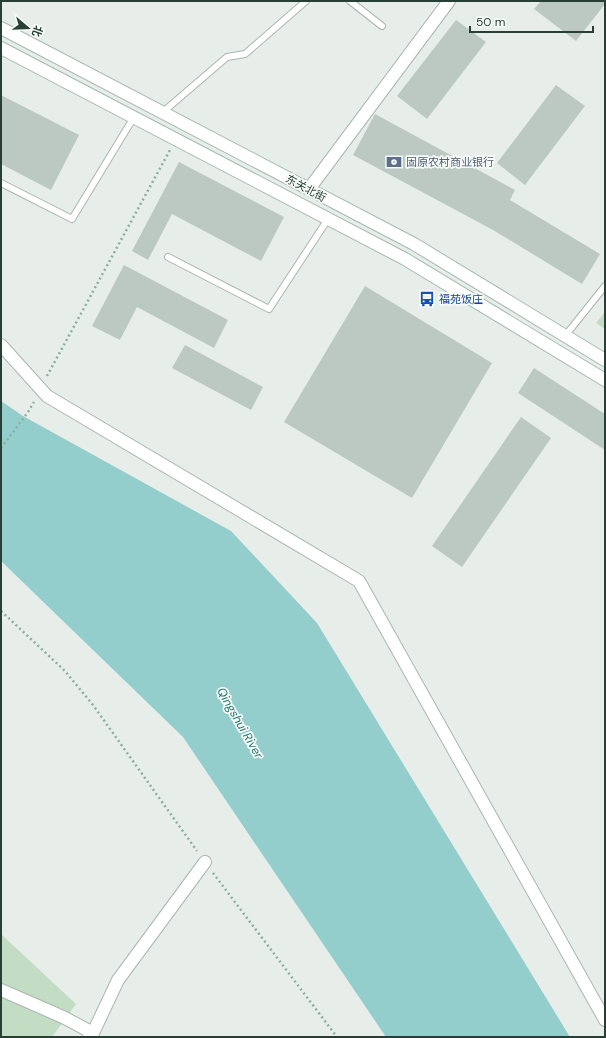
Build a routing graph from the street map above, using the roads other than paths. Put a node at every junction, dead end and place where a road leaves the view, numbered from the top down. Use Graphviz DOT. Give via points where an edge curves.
graph roads {
  1 [pos="306,1"];
  2 [pos="350,1"];
  3 [pos="449,1"];
  4 [pos="382,26"];
  5 [pos="1,28"];
  6 [pos="1,48"];
  7 [pos="163,112"];
  8 [pos="134,117"];
  9 [pos="1,183"];
  10 [pos="309,189"];
  11 [pos="328,219"];
  12 [pos="168,257"];
  13 [pos="605,286"];
  14 [pos="565,336"];
  15 [pos="1,344"];
  16 [pos="605,360"];
  17 [pos="605,380"];
  18 [pos="205,862"];
  19 [pos="1,990"];
  20 [pos="605,1020"];
  21 [pos="91,1035"];
  1 -- 7 [label="lane" via="245,54 227,58"];
  2 -- 4 [label="lane"];
  3 -- 10 [label="street"];
  5 -- 7 [label="street, 东关北街"];
  6 -- 8 [label="street, 东关北街"];
  7 -- 10 [label="street, 东关北街"];
  8 -- 9 [label="lane" via="72,219"];
  8 -- 11 [label="street, 东关北街"];
  10 -- 14 [label="street, 东关北街" via="414,244"];
  11 -- 12 [label="lane" via="269,309"];
  11 -- 17 [label="street, 东关北街" via="405,259"];
  13 -- 14 [label="lane"];
  14 -- 16 [label="street, 东关北街"];
  15 -- 20 [label="street" via="47,396 359,581"];
  18 -- 21 [label="street" via="118,980"];
  19 -- 21 [label="street" via="63,1017"];
}
